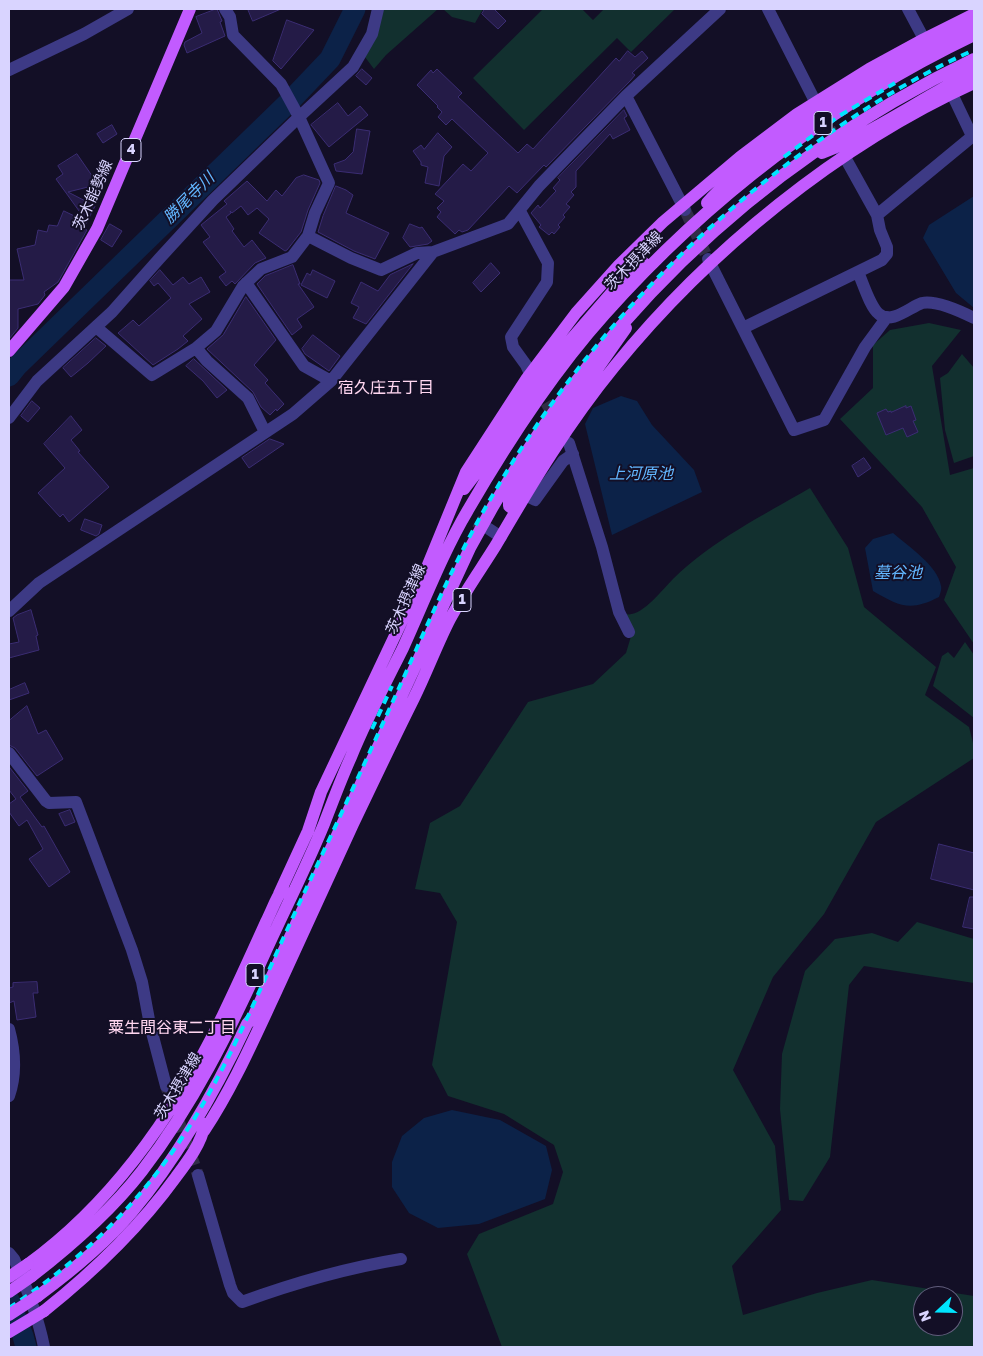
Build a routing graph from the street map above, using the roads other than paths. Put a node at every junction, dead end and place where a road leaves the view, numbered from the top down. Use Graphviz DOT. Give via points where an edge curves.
graph roads {
  1 [pos="128,9"];
  2 [pos="190,9"];
  3 [pos="225,9"];
  4 [pos="378,9"];
  5 [pos="720,9"];
  6 [pos="768,9"];
  7 [pos="908,9"];
  8 [pos="974,14"];
  9 [pos="974,25"];
  10 [pos="974,35"];
  11 [pos="924,39"];
  12 [pos="974,59"];
  13 [pos="9,70"];
  14 [pos="974,72"];
  15 [pos="974,83"];
  16 [pos="952,94"];
  17 [pos="626,96"];
  18 [pos="817,104"];
  19 [pos="299,117"];
  20 [pos="973,136"];
  21 [pos="844,155"];
  22 [pos="803,160"];
  23 [pos="684,207"];
  24 [pos="520,211"];
  25 [pos="877,215"];
  26 [pos="686,231"];
  27 [pos="308,236"];
  28 [pos="666,250"];
  29 [pos="433,252"];
  30 [pos="710,261"];
  31 [pos="858,272"];
  32 [pos="246,283"];
  33 [pos="640,304"];
  34 [pos="887,317"];
  35 [pos="974,318"];
  36 [pos="96,327"];
  37 [pos="744,328"];
  38 [pos="196,348"];
  39 [pos="9,351"];
  40 [pos="531,376"];
  41 [pos="331,381"];
  42 [pos="9,418"];
  43 [pos="266,432"];
  44 [pos="525,495"];
  45 [pos="455,505"];
  46 [pos="516,511"];
  47 [pos="489,530"];
  48 [pos="500,537"];
  49 [pos="10,611"];
  50 [pos="629,632"];
  51 [pos="9,753"];
  52 [pos="333,799"];
  53 [pos="279,894"];
  54 [pos="253,1017"];
  55 [pos="9,1029"];
  56 [pos="166,1086"];
  57 [pos="9,1095"];
  58 [pos="204,1131"];
  59 [pos="198,1175"];
  60 [pos="9,1253"];
  61 [pos="401,1260"];
  62 [pos="9,1277"];
  63 [pos="9,1292"];
  64 [pos="9,1315"];
  65 [pos="9,1332"];
  66 [pos="44,1347"];
  1 -- 13 [label="street"];
  2 -- 39 [label="main road, 茨木能勢線 / 4" via="97,229 64,288"];
  3 -- 19 [label="street" via="233,35 281,84"];
  4 -- 19 [label="street" via="372,34 353,67"];
  5 -- 17 [label="street"];
  6 -- 18 [label="street"];
  7 -- 11 [label="street"];
  8 -- 11 [label="main road, 1"];
  9 -- 26 [label="main road" via="902,61 828,106 722,187"];
  10 -- 26 [label="main road, 茨木摂津線 / 1" via="896,77 835,115 753,173"];
  11 -- 18 [label="main road, 1" via="869,69"];
  12 -- 22 [label="main road, 1" via="886,105"];
  14 -- 22 [label="main road, 1" via="841,145"];
  15 -- 16 [label="main road, 1"];
  16 -- 20 [label="street"];
  16 -- 21 [label="main road, 1"];
  17 -- 23 [label="street"];
  17 -- 24 [label="street" via="538,186"];
  18 -- 23 [label="main road, 1" via="740,157"];
  19 -- 27 [label="street" via="329,183"];
  19 -- 36 [label="street" via="213,200"];
  20 -- 25 [label="street"];
  21 -- 25 [label="street"];
  21 -- 30 [label="main road, 1"];
  22 -- 33 [label="main road, 1" via="718,228"];
  23 -- 40 [label="main road, 1" via="619,266 576,313"];
  24 -- 29 [label="street" via="508,224"];
  24 -- 40 [label="street" via="548,263 547,282 511,337 513,347"];
  25 -- 31 [label="street" via="887,254"];
  26 -- 28 [label="main road, 茨木摂津線 / 1"];
  27 -- 29 [label="street" via="381,270 417,253"];
  27 -- 32 [label="street" via="292,257 260,269"];
  28 -- 45 [label="main road, 1" via="624,279 555,358"];
  28 -- 52 [label="main road, 茨木摂津線 / 1" via="604,316 558,372 467,511"];
  29 -- 41 [label="street"];
  30 -- 37 [label="street"];
  30 -- 44 [label="main road, 1" via="613,369"];
  31 -- 34 [label="street" via="876,312"];
  31 -- 37 [label="street"];
  32 -- 38 [label="street" via="216,331"];
  32 -- 41 [label="street" via="304,366"];
  33 -- 46 [label="main road, 1" via="617,344 550,436 509,500 509,506"];
  33 -- 54 [label="main road, 1" via="598,352 544,425 483,524 427,638"];
  34 -- 35 [label="street" via="931,302"];
  34 -- 37 [label="street" via="865,347 824,420 794,430"];
  36 -- 38 [label="street" via="152,375"];
  36 -- 42 [label="street" via="36,381"];
  38 -- 43 [label="street" via="248,398"];
  40 -- 45 [label="main road, 1" via="474,458"];
  41 -- 43 [label="street" via="293,414"];
  43 -- 49 [label="street" via="39,583"];
  44 -- 46 [label="main road, 1"];
  44 -- 50 [label="street" via="535,500 571,449 619,612"];
  45 -- 53 [label="main road, 1" via="321,792 308,831"];
  46 -- 48 [label="main road, 1"];
  47 -- 48 [label="street"];
  48 -- 58 [label="main road, 1" via="451,617 258,1030"];
  51 -- 56 [label="street" via="46,801 76,802 132,950"];
  52 -- 53 [label="main road, 1"];
  52 -- 63 [label="main road, 茨木摂津線 / 1, bridge" via="236,1015 200,1084 142,1171 119,1198 66,1250"];
  53 -- 62 [label="main road, 1, bridge" via="223,1015 166,1118 129,1168 77,1224"];
  54 -- 58 [label="main road" via="252,1028"];
  54 -- 64 [label="main road, 1, bridge" via="198,1116 138,1205 92,1252"];
  55 -- 57 [label="street" via="15,1074"];
  58 -- 65 [label="main road, bridge" via="190,1158 142,1219 102,1260 44,1311"];
  59 -- 61 [label="street" via="230,1285 242,1302 285,1286 366,1265"];
  60 -- 66 [label="street" via="33,1304"];
}
